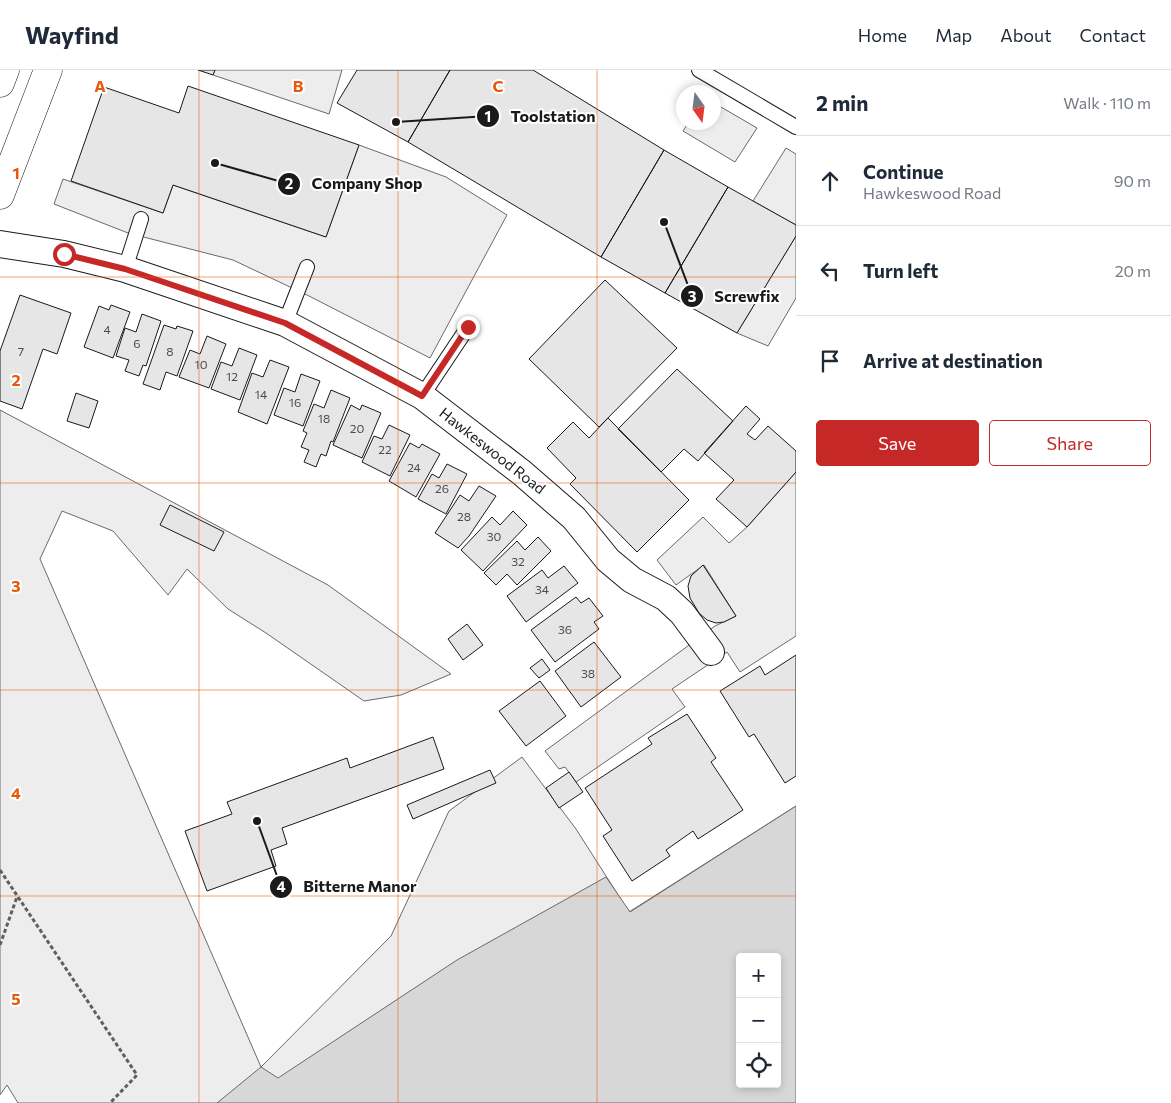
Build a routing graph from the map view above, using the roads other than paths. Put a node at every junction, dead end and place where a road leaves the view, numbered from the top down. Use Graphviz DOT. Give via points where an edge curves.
graph roads {
  1 [pos="5,70"];
  2 [pos="48,70"];
  3 [pos="699,70"];
  4 [pos="0,83"];
  5 [pos="796,127"];
  6 [pos="0,196"];
  7 [pos="141,219"];
  8 [pos="0,244"];
  9 [pos="306,267"];
  10 [pos="125,269"];
  11 [pos="285,323"];
  12 [pos="468,327"];
  13 [pos="422,396"];
  14 [pos="711,652"];
  1 -- 4 [label="main road"];
  2 -- 6 [label="main road"];
  3 -- 5 [label="lane"];
  7 -- 10 [label="lane"];
  8 -- 10 [label="street, Hawkeswood Road" via="64,254"];
  9 -- 11 [label="lane"];
  10 -- 11 [label="street, Hawkeswood Road"];
  11 -- 13 [label="street, Hawkeswood Road"];
  12 -- 13 [label="lane"];
  13 -- 14 [label="street, Hawkeswood Road" via="521,472 574,518 608,560 632,580 666,598 682,613"];
}
